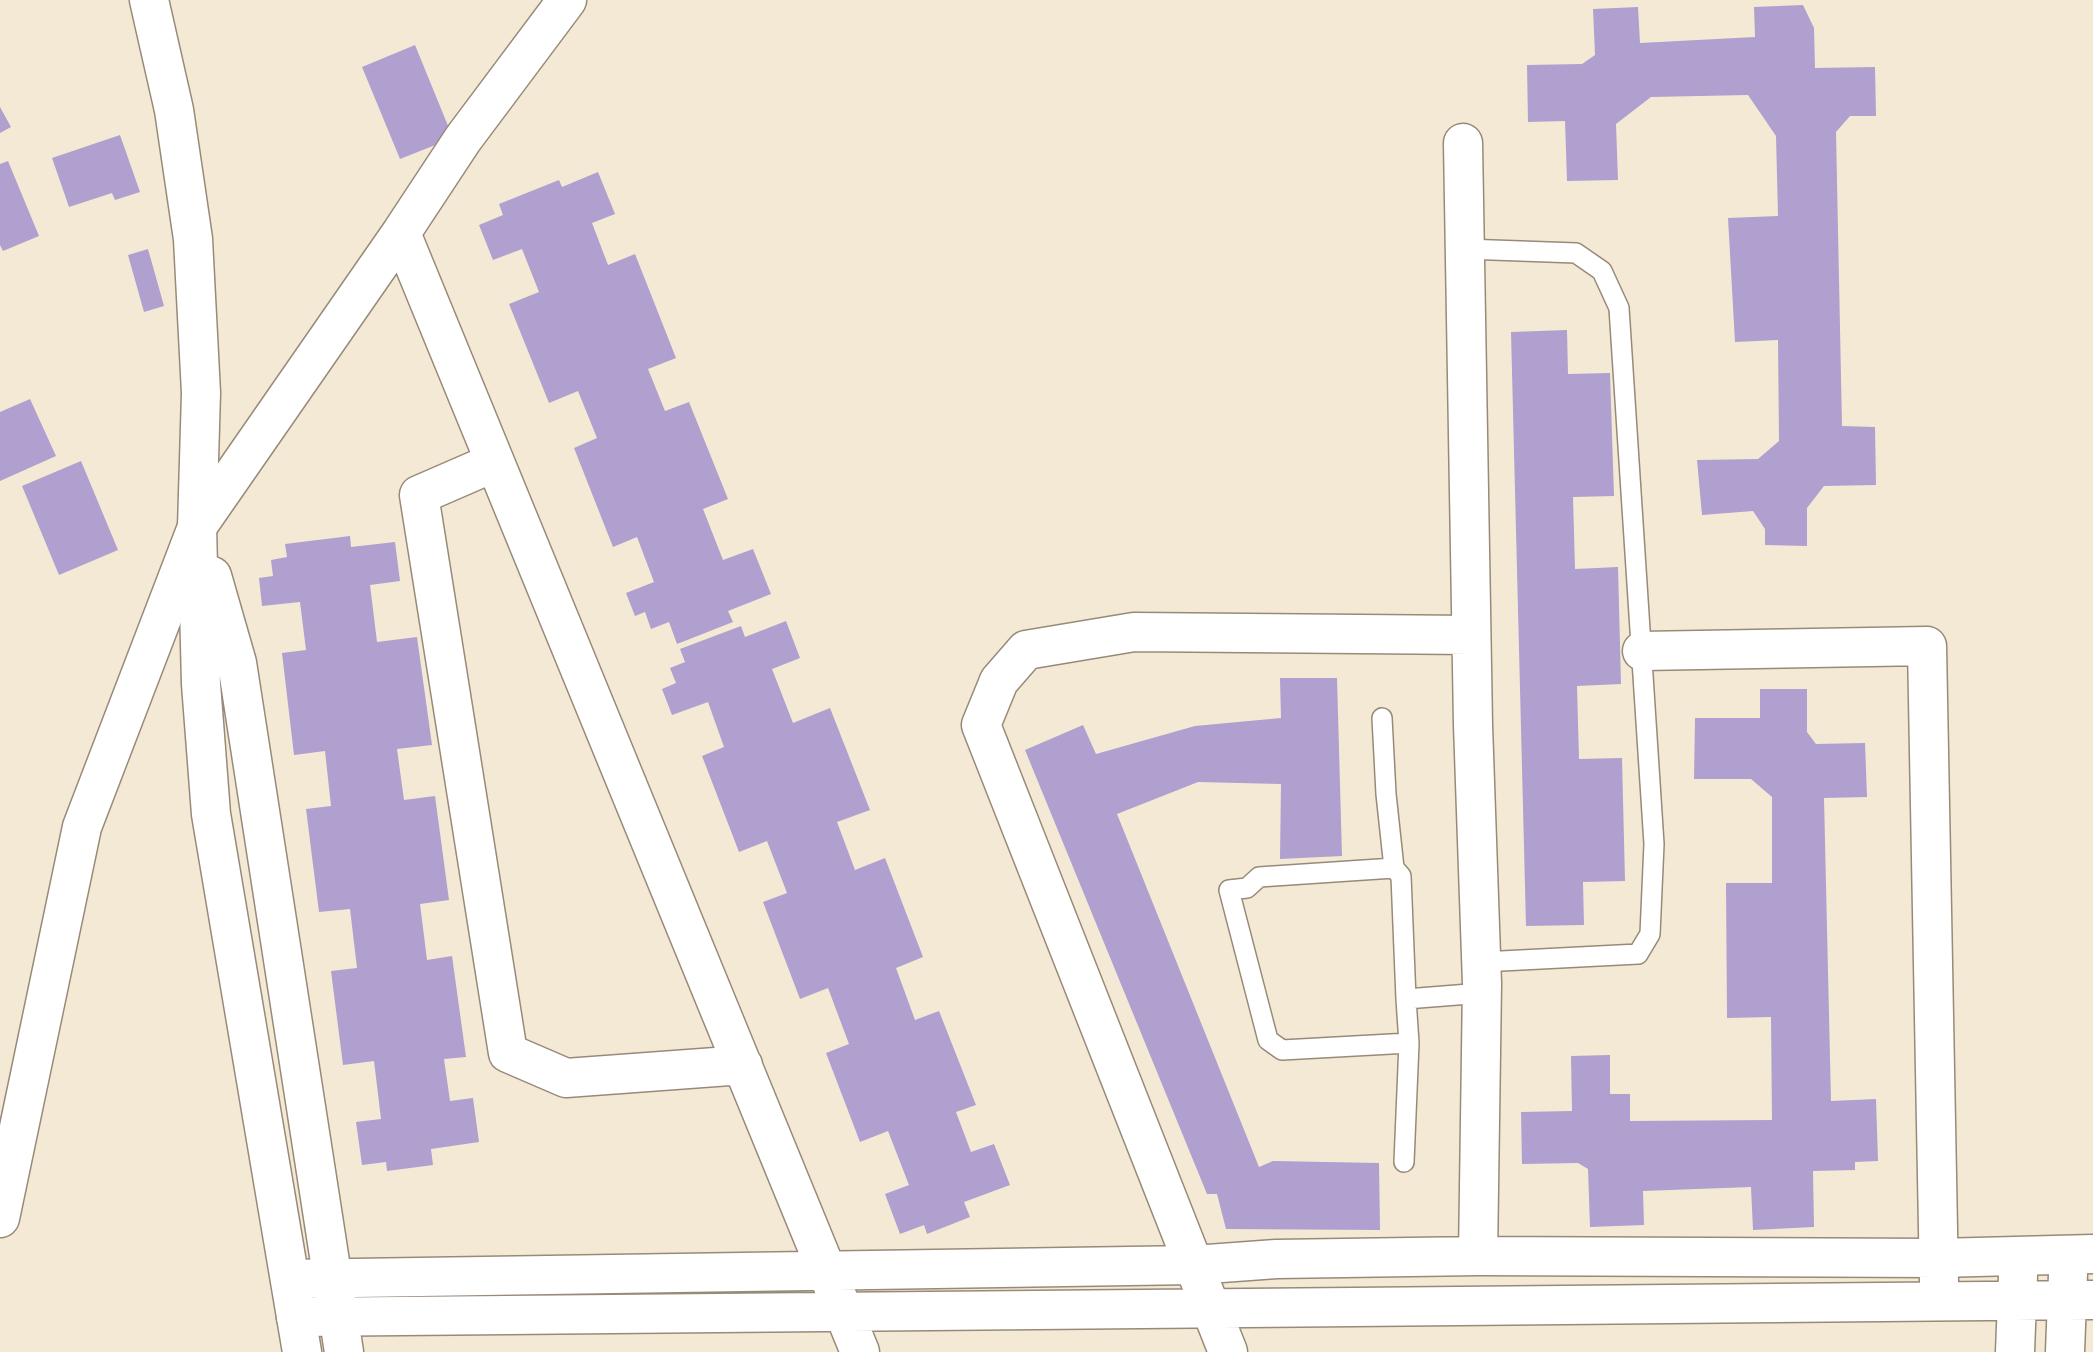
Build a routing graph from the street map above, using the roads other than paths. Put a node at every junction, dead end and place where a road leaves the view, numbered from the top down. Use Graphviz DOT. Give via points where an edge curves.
graph roads {
  1 [pos="149,0"];
  2 [pos="567,0"];
  3 [pos="1463,143"];
  4 [pos="401,233"];
  5 [pos="1465,249"];
  6 [pos="495,462"];
  7 [pos="197,527"];
  8 [pos="1471,635"];
  9 [pos="1642,651"];
  10 [pos="1382,718"];
  11 [pos="1394,868"];
  12 [pos="1482,978"];
  13 [pos="1406,999"];
  14 [pos="1409,1043"];
  15 [pos="743,1065"];
  16 [pos="1404,1162"];
  17 [pos="0,1218"];
  18 [pos="2081,1254"];
  19 [pos="1478,1256"];
  20 [pos="2018,1256"];
  21 [pos="1938,1258"];
  22 [pos="1194,1265"];
  23 [pos="827,1271"];
  24 [pos="332,1278"];
  25 [pos="290,1279"];
  26 [pos="2080,1300"];
  27 [pos="1939,1301"];
  28 [pos="2017,1302"];
  29 [pos="1212,1309"];
  30 [pos="843,1312"];
  31 [pos="299,1334"];
  32 [pos="341,1334"];
  33 [pos="860,1352"];
  34 [pos="1228,1352"];
  35 [pos="2015,1352"];
  36 [pos="2065,1352"];
  1 -- 7 [label="street" via="174,110 193,239 201,393"];
  2 -- 4 [label="street" via="463,139"];
  3 -- 5 [label="street"];
  4 -- 6 [label="street"];
  4 -- 7 [label="street"];
  5 -- 8 [label="street"];
  5 -- 9 [label="lane" via="1576,253 1602,271 1619,308"];
  6 -- 15 [label="street"];
  6 -- 15 [label="street" via="419,495 508,1053 566,1078"];
  7 -- 17 [label="street" via="82,827"];
  7 -- 24 [label="street" via="237,663"];
  7 -- 25 [label="street" via="201,684 211,814"];
  8 -- 12 [label="street"];
  8 -- 22 [label="street" via="1134,632 1026,650 999,681 981,725"];
  9 -- 12 [label="lane" via="1654,844 1650,934 1638,954"];
  9 -- 21 [label="street" via="1927,646"];
  10 -- 11 [label="lane"];
  11 -- 13 [label="lane" via="1401,876"];
  11 -- 14 [label="lane" via="1259,877 1247,888 1229,890 1268,1040 1282,1049"];
  12 -- 13 [label="lane"];
  12 -- 19 [label="street"];
  13 -- 14 [label="lane"];
  14 -- 16 [label="lane"];
  15 -- 23 [label="street"];
  18 -- 20 [label="street"];
  18 -- 26 [label="street"];
  19 -- 21 [label="street"];
  19 -- 22 [label="street"];
  20 -- 21 [label="street"];
  20 -- 28 [label="street"];
  21 -- 27 [label="street"];
  22 -- 23 [label="street"];
  22 -- 29 [label="street"];
  23 -- 24 [label="street"];
  23 -- 30 [label="street"];
  24 -- 25 [label="street"];
  24 -- 32 [label="street"];
  25 -- 31 [label="street"];
  26 -- 28 [label="street"];
  26 -- 36 [label="street"];
  27 -- 28 [label="street"];
  27 -- 29 [label="street"];
  28 -- 35 [label="street"];
  29 -- 30 [label="street"];
  29 -- 34 [label="street"];
  30 -- 32 [label="street"];
  30 -- 33 [label="street"];
  31 -- 32 [label="street"];
}
